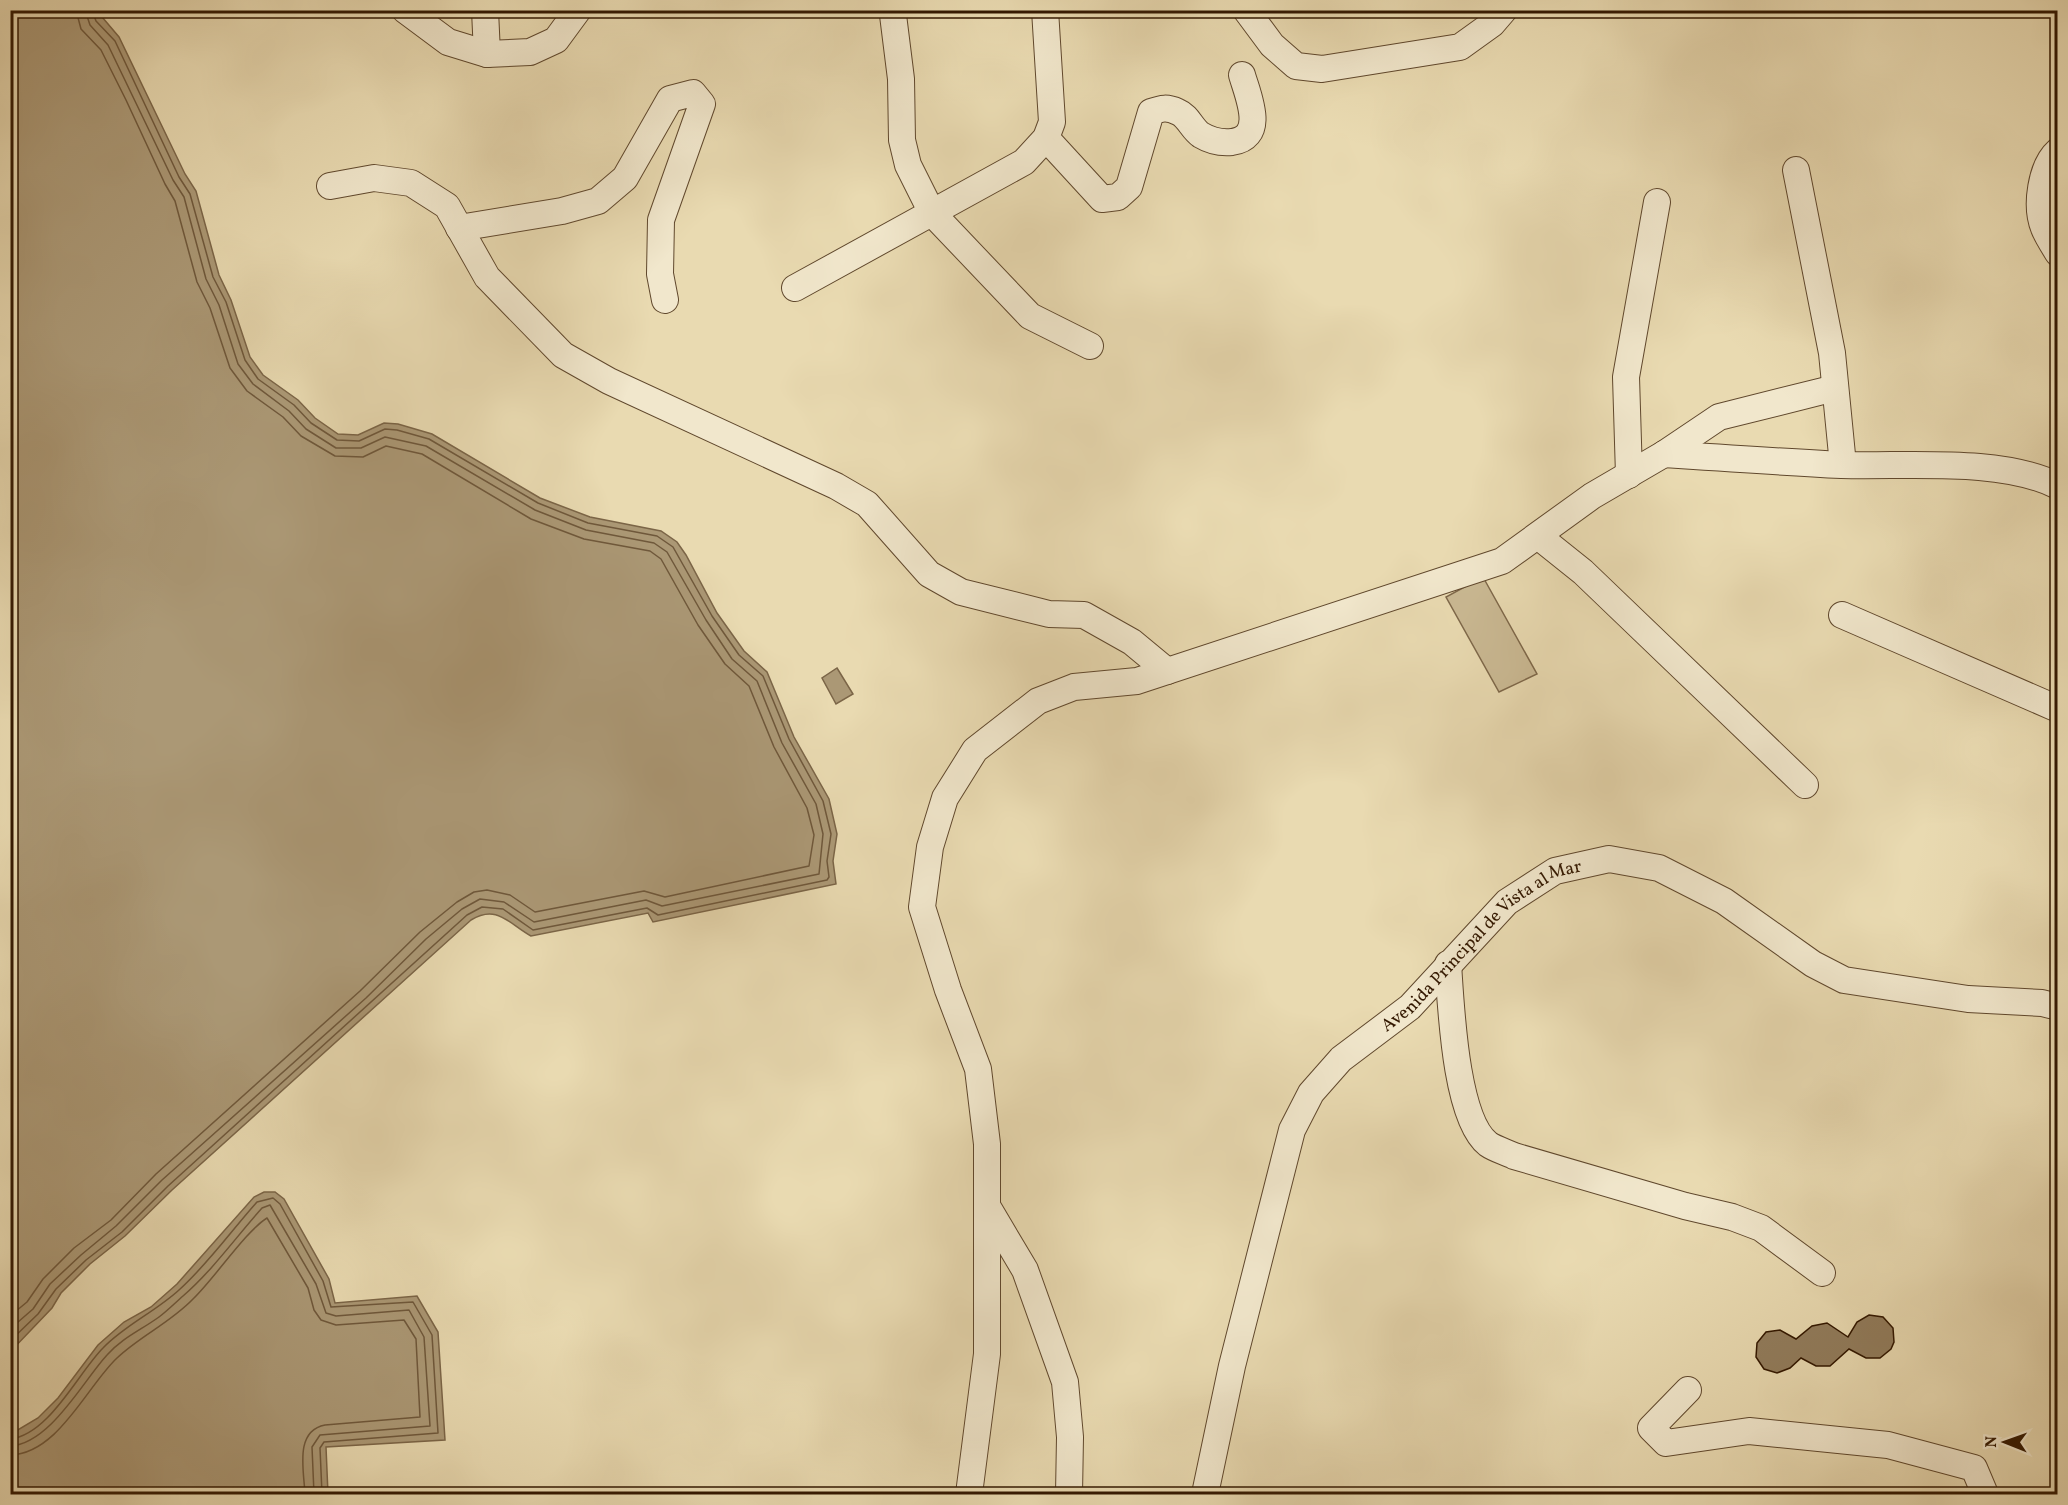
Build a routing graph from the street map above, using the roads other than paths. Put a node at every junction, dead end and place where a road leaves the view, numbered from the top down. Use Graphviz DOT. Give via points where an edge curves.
graph roads {
  1 [pos="405,10"];
  2 [pos="484,10"];
  3 [pos="578,10"];
  4 [pos="1045,10"];
  5 [pos="1246,10"];
  6 [pos="1504,10"];
  7 [pos="893,15"];
  8 [pos="487,54"];
  9 [pos="1242,75"];
  10 [pos="1046,138"];
  11 [pos="2058,151"];
  12 [pos="1796,170"];
  13 [pos="330,186"];
  14 [pos="1657,202"];
  15 [pos="932,213"];
  16 [pos="459,228"];
  17 [pos="2058,253"];
  18 [pos="795,288"];
  19 [pos="665,300"];
  20 [pos="1090,346"];
  21 [pos="1835,388"];
  22 [pos="1664,454"];
  23 [pos="1843,465"];
  24 [pos="1629,475"];
  25 [pos="2058,486"];
  26 [pos="1538,536"];
  27 [pos="1842,615"];
  28 [pos="1167,671"];
  29 [pos="2058,709"];
  30 [pos="1805,785"];
  31 [pos="1448,964"];
  32 [pos="2058,1007"];
  33 [pos="987,1205"];
  34 [pos="1822,1273"];
  35 [pos="1688,1390"];
  36 [pos="969,1494"];
  37 [pos="1069,1494"];
  38 [pos="1205,1494"];
  39 [pos="1985,1494"];
  1 -- 8 [label="street" via="448,42"];
  2 -- 8 [label="street"];
  3 -- 8 [label="street" via="556,40 530,52"];
  4 -- 10 [label="street" via="1052,122"];
  5 -- 6 [label="street" via="1272,45 1296,66 1322,69 1460,47"];
  7 -- 15 [label="street" via="901,79 902,140 908,165"];
  9 -- 10 [label="street" via="1253,114 1248,135 1222,143 1200,135 1181,113 1165,107 1151,112 1129,187 1118,196 1102,199"];
  10 -- 15 [label="street" via="1024,162"];
  11 -- 17 [label="street" via="2049,159 2040,188 2043,225"];
  12 -- 21 [label="street" via="1832,353"];
  13 -- 16 [label="street" via="374,178 411,183 447,206"];
  14 -- 24 [label="street" via="1626,377"];
  15 -- 18 [label="street"];
  15 -- 20 [label="street" via="1030,316"];
  16 -- 19 [label="street" via="598,201 625,178 670,99 693,93 702,104 661,219 660,274"];
  16 -- 28 [label="street" via="487,277 563,356 867,504 929,574 961,592 1050,614 1084,615 1132,642"];
  21 -- 22 [label="street" via="1719,417"];
  21 -- 23 [label="street"];
  22 -- 23 [label="street"];
  22 -- 24 [label="street"];
  23 -- 25 [label="street" via="1994,469 2040,477"];
  24 -- 26 [label="street" via="1592,496"];
  26 -- 28 [label="street" via="1502,561"];
  26 -- 30 [label="street" via="1583,572"];
  27 -- 29 [label="street"];
  28 -- 33 [label="street" via="1137,681 1074,687 1038,701 975,750 945,798 930,847 922,907 978,1069 987,1144"];
  31 -- 32 [label="street, Avenida Principal de Vista al Mar" via="1507,902 1555,871 1609,859 1659,868 1724,901 1813,964 1844,980 1968,999"];
  31 -- 34 [label="street" via="1455,1064 1474,1125 1488,1144 1525,1159 1761,1228"];
  31 -- 38 [label="street, Avenida Principal de Vista al Mar" via="1410,1007 1341,1059 1311,1093 1292,1130 1232,1366"];
  33 -- 36 [label="street" via="987,1354"];
  33 -- 37 [label="street" via="1025,1270 1065,1382 1070,1437"];
  35 -- 39 [label="street" via="1651,1428 1666,1443 1749,1431 1888,1444 1974,1468"];
}
